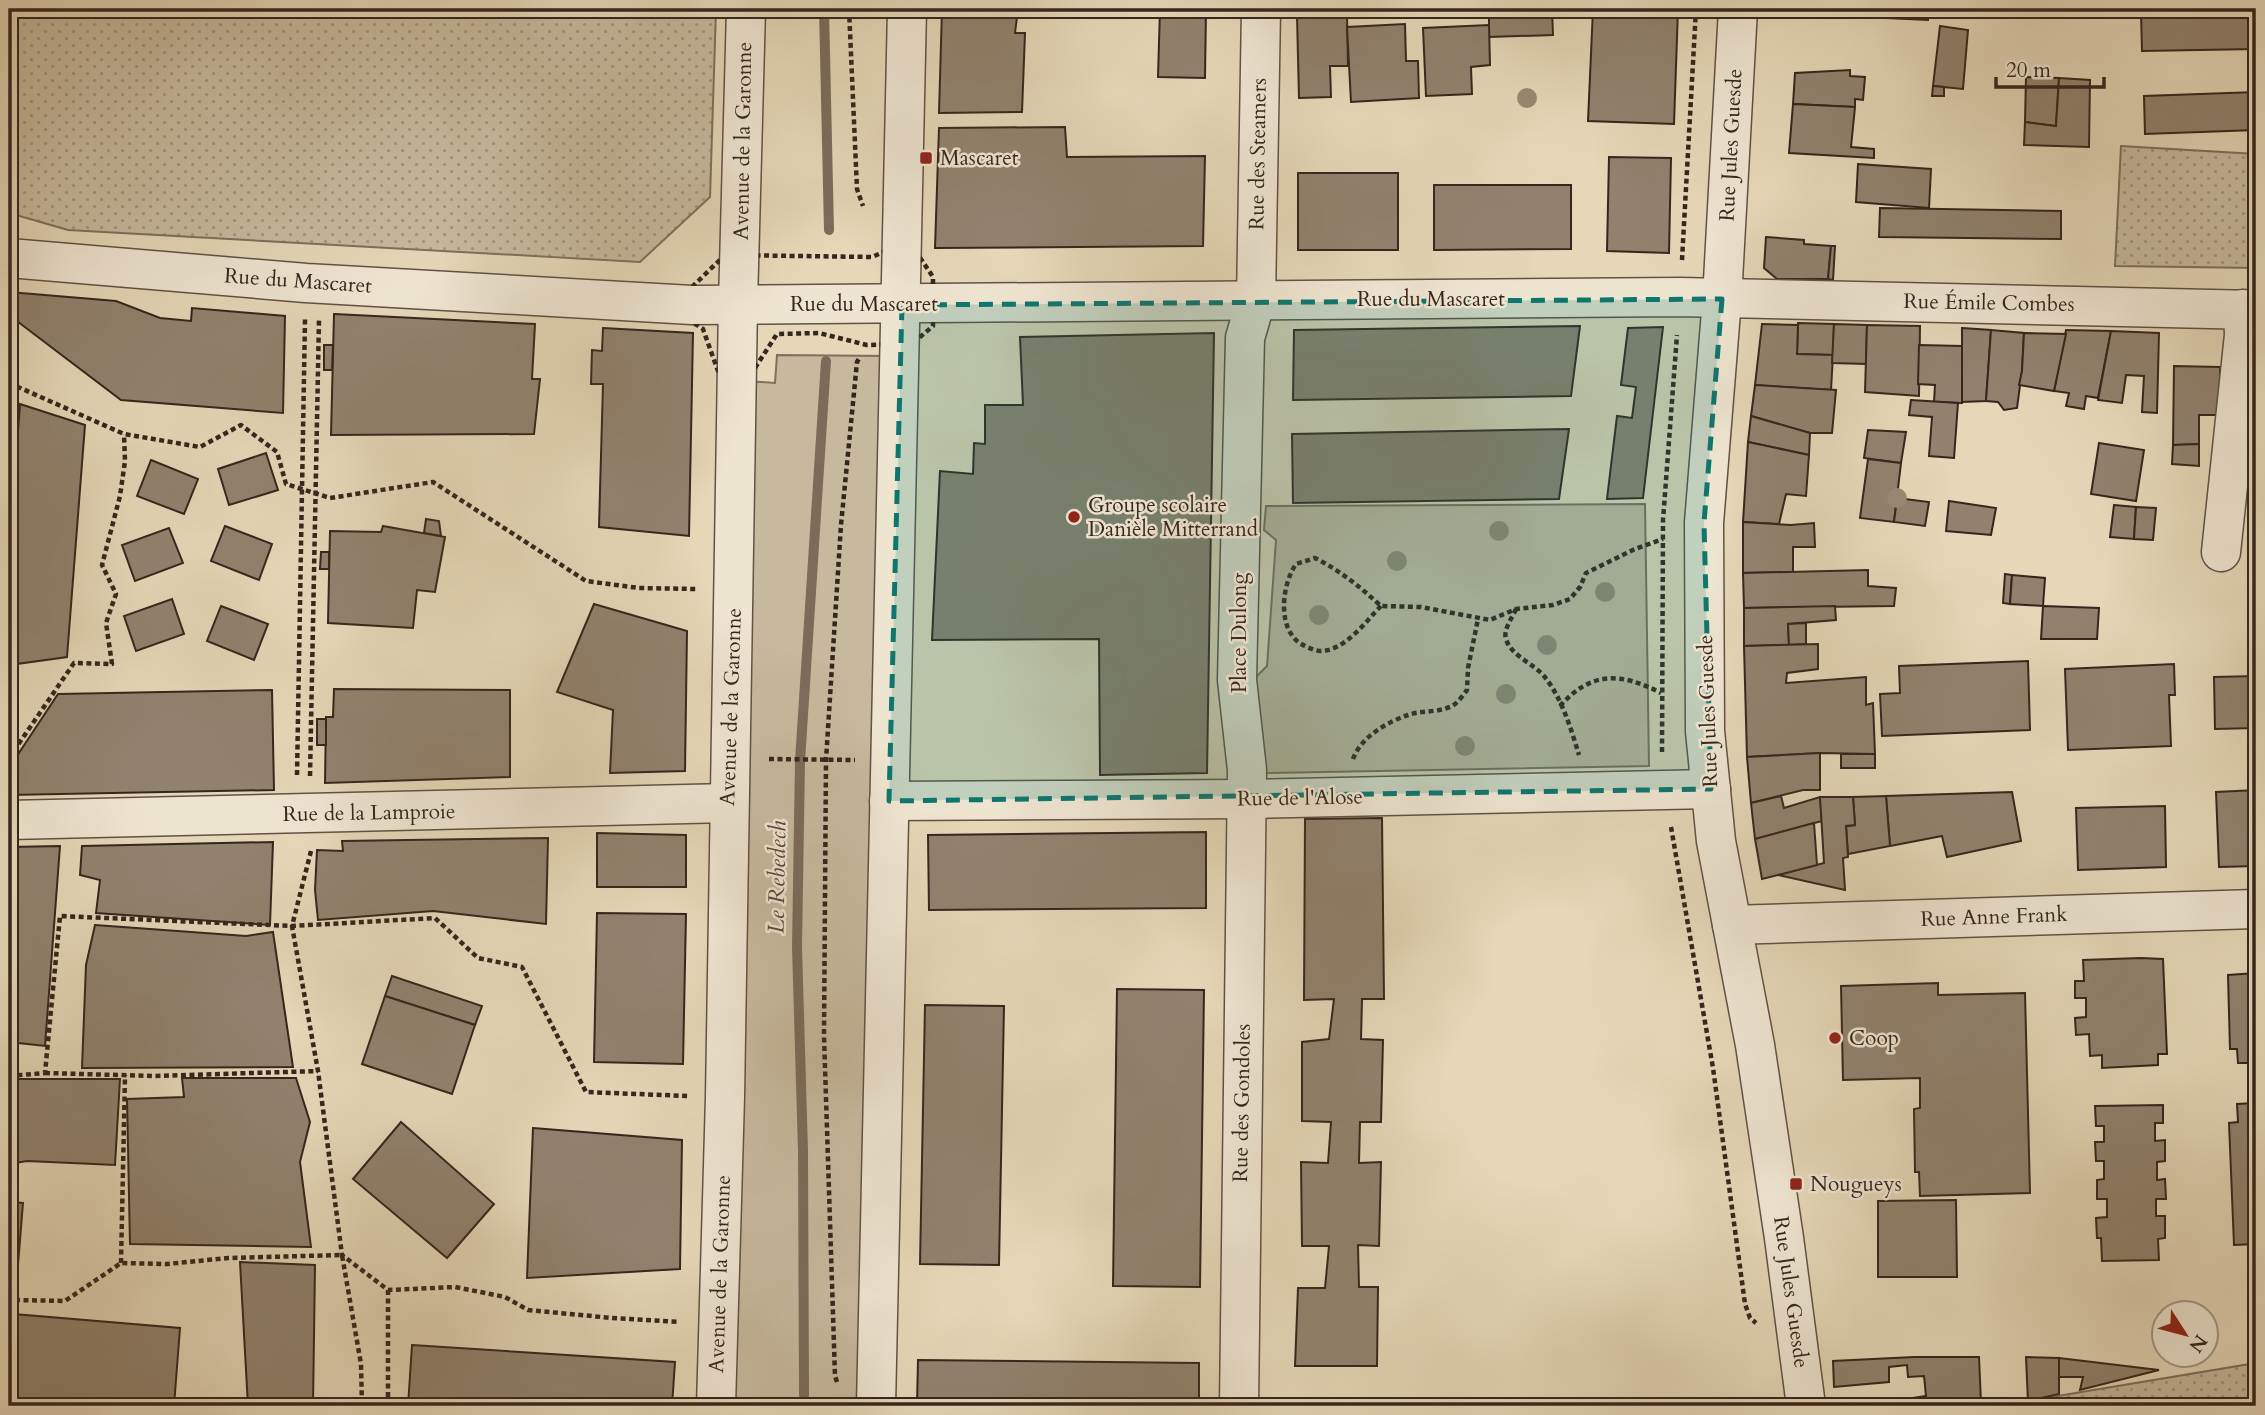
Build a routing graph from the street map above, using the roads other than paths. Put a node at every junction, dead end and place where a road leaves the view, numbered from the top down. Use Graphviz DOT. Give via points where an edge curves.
graph roads {
  1 [pos="746,9"];
  2 [pos="907,9"];
  3 [pos="1261,9"];
  4 [pos="1738,9"];
  5 [pos="9,258"];
  6 [pos="1722,299"];
  7 [pos="1256,300"];
  8 [pos="738,303"];
  9 [pos="902,305"];
  10 [pos="2250,309"];
  11 [pos="2221,552"];
  12 [pos="1711,789"];
  13 [pos="1247,799"];
  14 [pos="889,801"];
  15 [pos="729,803"];
  16 [pos="9,820"];
  17 [pos="2256,909"];
  18 [pos="1732,925"];
  19 [pos="716,1406"];
  20 [pos="876,1406"];
  21 [pos="1239,1406"];
  22 [pos="1806,1406"];
  1 -- 8 [label="street, Avenue de la Garonne"];
  2 -- 9 [label="street"];
  3 -- 7 [label="street, Rue des Steamers"];
  4 -- 6 [label="street, Rue Jules Guesde"];
  5 -- 8 [label="street, Rue du Mascaret" via="313,283 692,305"];
  6 -- 7 [label="street, Rue du Mascaret"];
  6 -- 10 [label="street, Rue Émile Combes"];
  6 -- 12 [label="street, Rue Jules Guesde" via="1704,523 1705,731"];
  7 -- 9 [label="street, Rue du Mascaret"];
  7 -- 13 [label="street, Place Dulong" via="1245,338 1237,680"];
  8 -- 9 [label="street, Rue du Mascaret"];
  8 -- 15 [label="street, Avenue de la Garonne"];
  9 -- 14 [label="street"];
  10 -- 11 [label="street"];
  12 -- 13 [label="street, Rue de l'Alose"];
  12 -- 18 [label="street, Rue Jules Guesde"];
  13 -- 14 [label="street, Rue de l'Alose"];
  13 -- 21 [label="street, Rue des Gondoles"];
  14 -- 20 [label="street"];
  15 -- 16 [label="street, Rue de la Lamproie"];
  15 -- 19 [label="street, Avenue de la Garonne"];
  17 -- 18 [label="street, Rue Anne Frank"];
  18 -- 22 [label="street, Rue Jules Guesde" via="1761,1086"];
}
